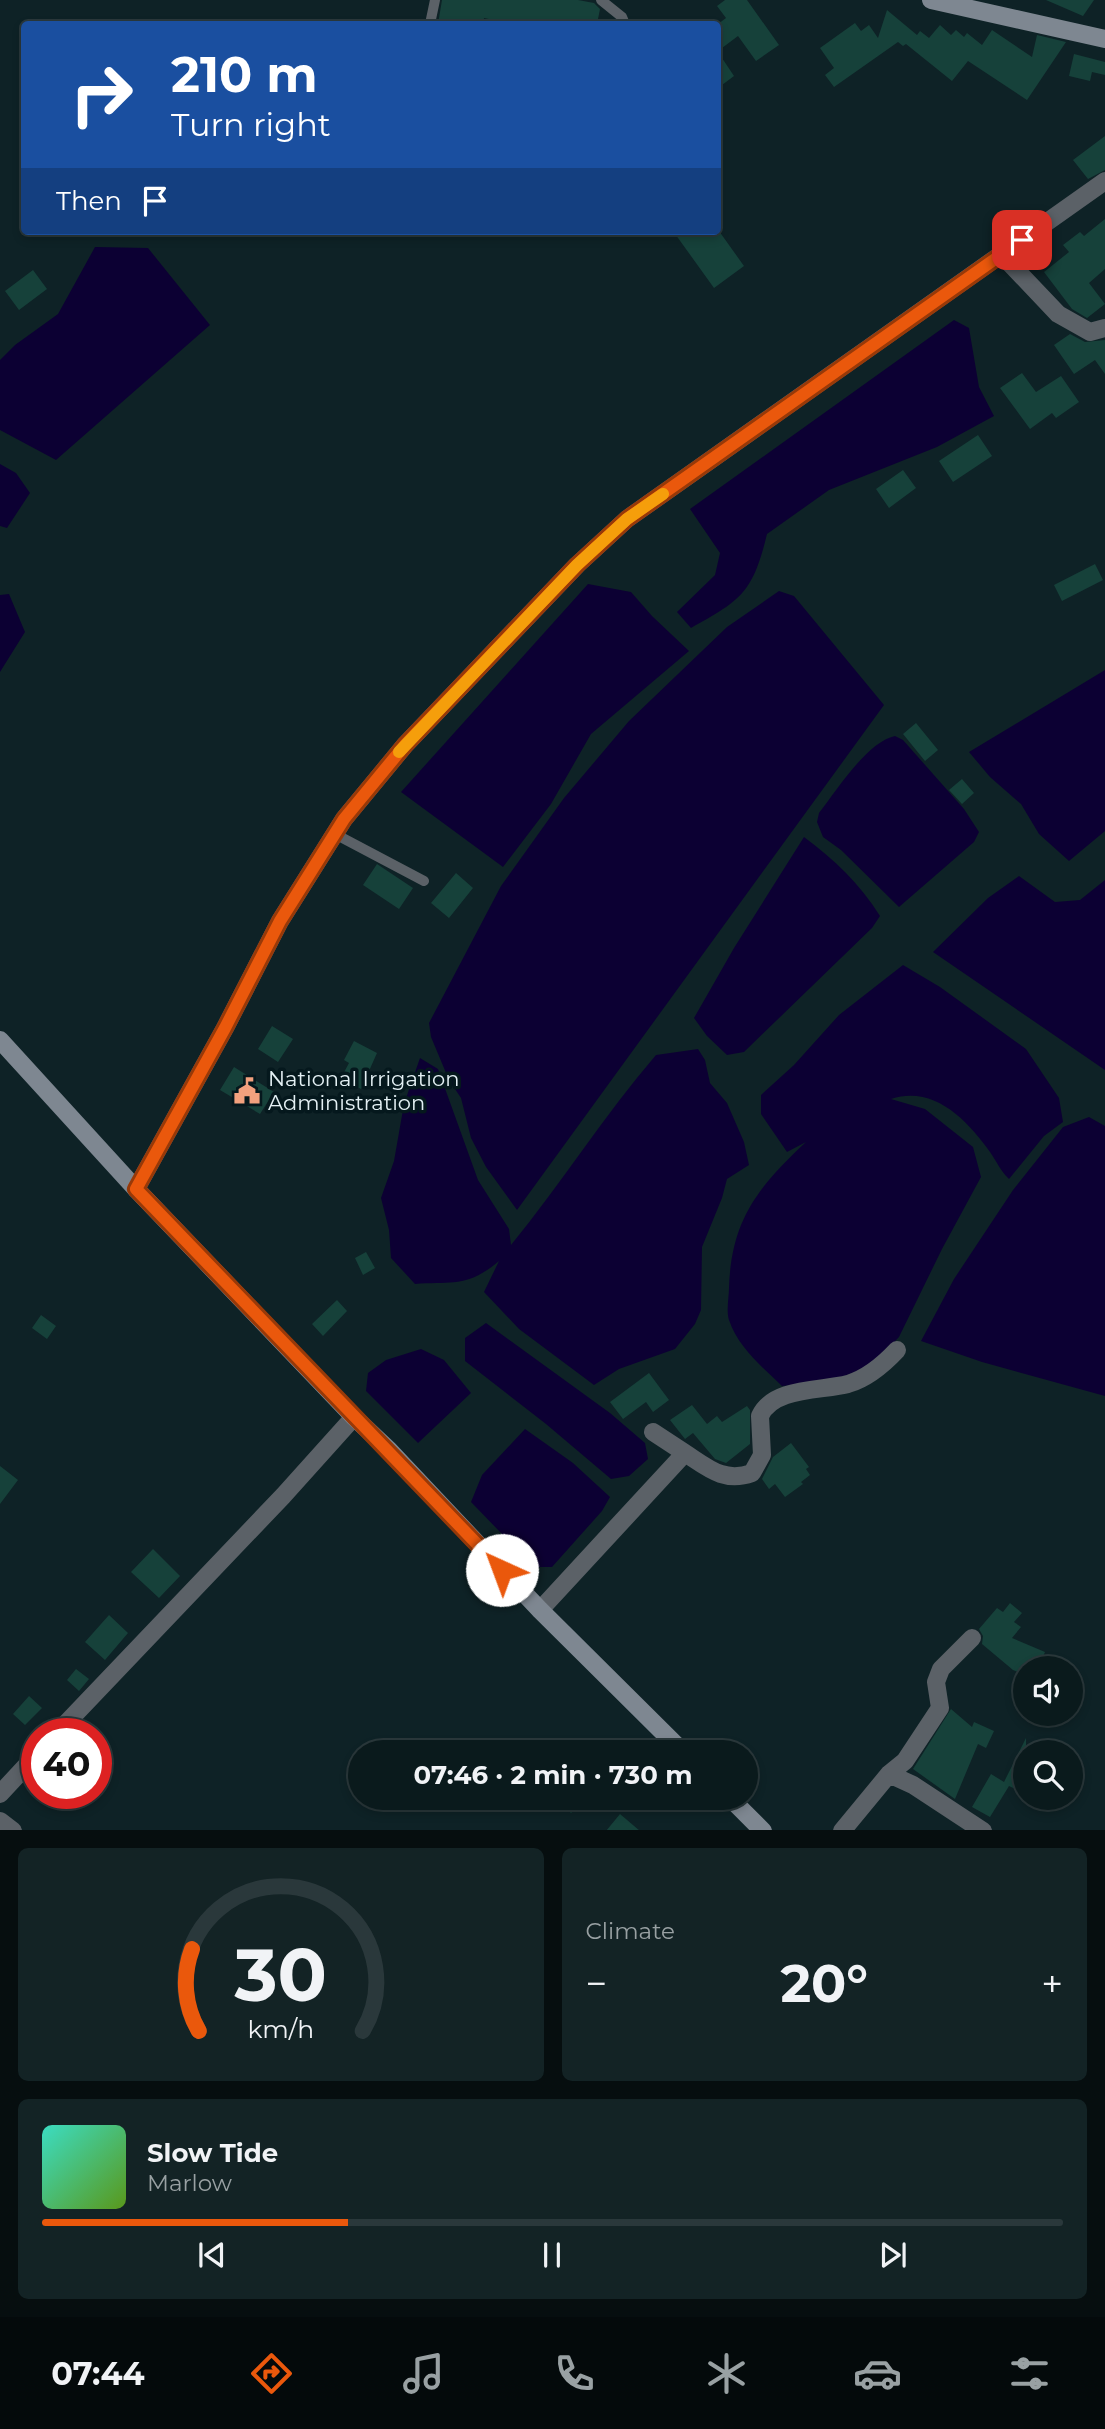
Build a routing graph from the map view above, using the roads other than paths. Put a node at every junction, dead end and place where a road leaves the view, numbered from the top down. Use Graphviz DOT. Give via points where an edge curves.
graph roads {
  1 [pos="435,0"];
  2 [pos="601,0"];
  3 [pos="931,0"];
  4 [pos="431,21"];
  5 [pos="624,21"];
  6 [pos="1105,39"];
  7 [pos="1105,180"];
  8 [pos="1002,255"];
  9 [pos="1105,328"];
  10 [pos="335,834"];
  11 [pos="424,881"];
  12 [pos="0,1040"];
  13 [pos="136,1189"];
  14 [pos="897,1350"];
  15 [pos="354,1417"];
  16 [pos="653,1432"];
  17 [pos="685,1453"];
  18 [pos="540,1610"];
  19 [pos="972,1639"];
  20 [pos="71,1718"];
  21 [pos="671,1740"];
  22 [pos="21,1771"];
  23 [pos="889,1774"];
  24 [pos="0,1794"];
  25 [pos="742,1810"];
  26 [pos="0,1821"];
  27 [pos="13,1830"];
  28 [pos="763,1830"];
  29 [pos="842,1830"];
  30 [pos="983,1830"];
  1 -- 4 [label="lane"];
  2 -- 5 [label="lane"];
  3 -- 6 [label="street"];
  7 -- 8 [label="street"];
  8 -- 9 [label="street" via="1058,314 1090,332"];
  8 -- 10 [label="street" via="627,519 405,745"];
  10 -- 11 [label="lane"];
  10 -- 13 [label="street" via="280,921"];
  12 -- 13 [label="street"];
  13 -- 15 [label="street"];
  14 -- 17 [label="street" via="858,1380 794,1392 770,1403 760,1416 762,1455 752,1473 733,1478 720,1475"];
  15 -- 18 [label="street"];
  15 -- 20 [label="street"];
  16 -- 17 [label="street"];
  17 -- 18 [label="street"];
  18 -- 21 [label="street"];
  19 -- 23 [label="street" via="942,1669 936,1682 940,1708 935,1718 905,1761"];
  22 -- 24 [label="street"];
  23 -- 29 [label="street"];
  23 -- 30 [label="street"];
  25 -- 28 [label="street"];
  26 -- 27 [label="street"];
}
